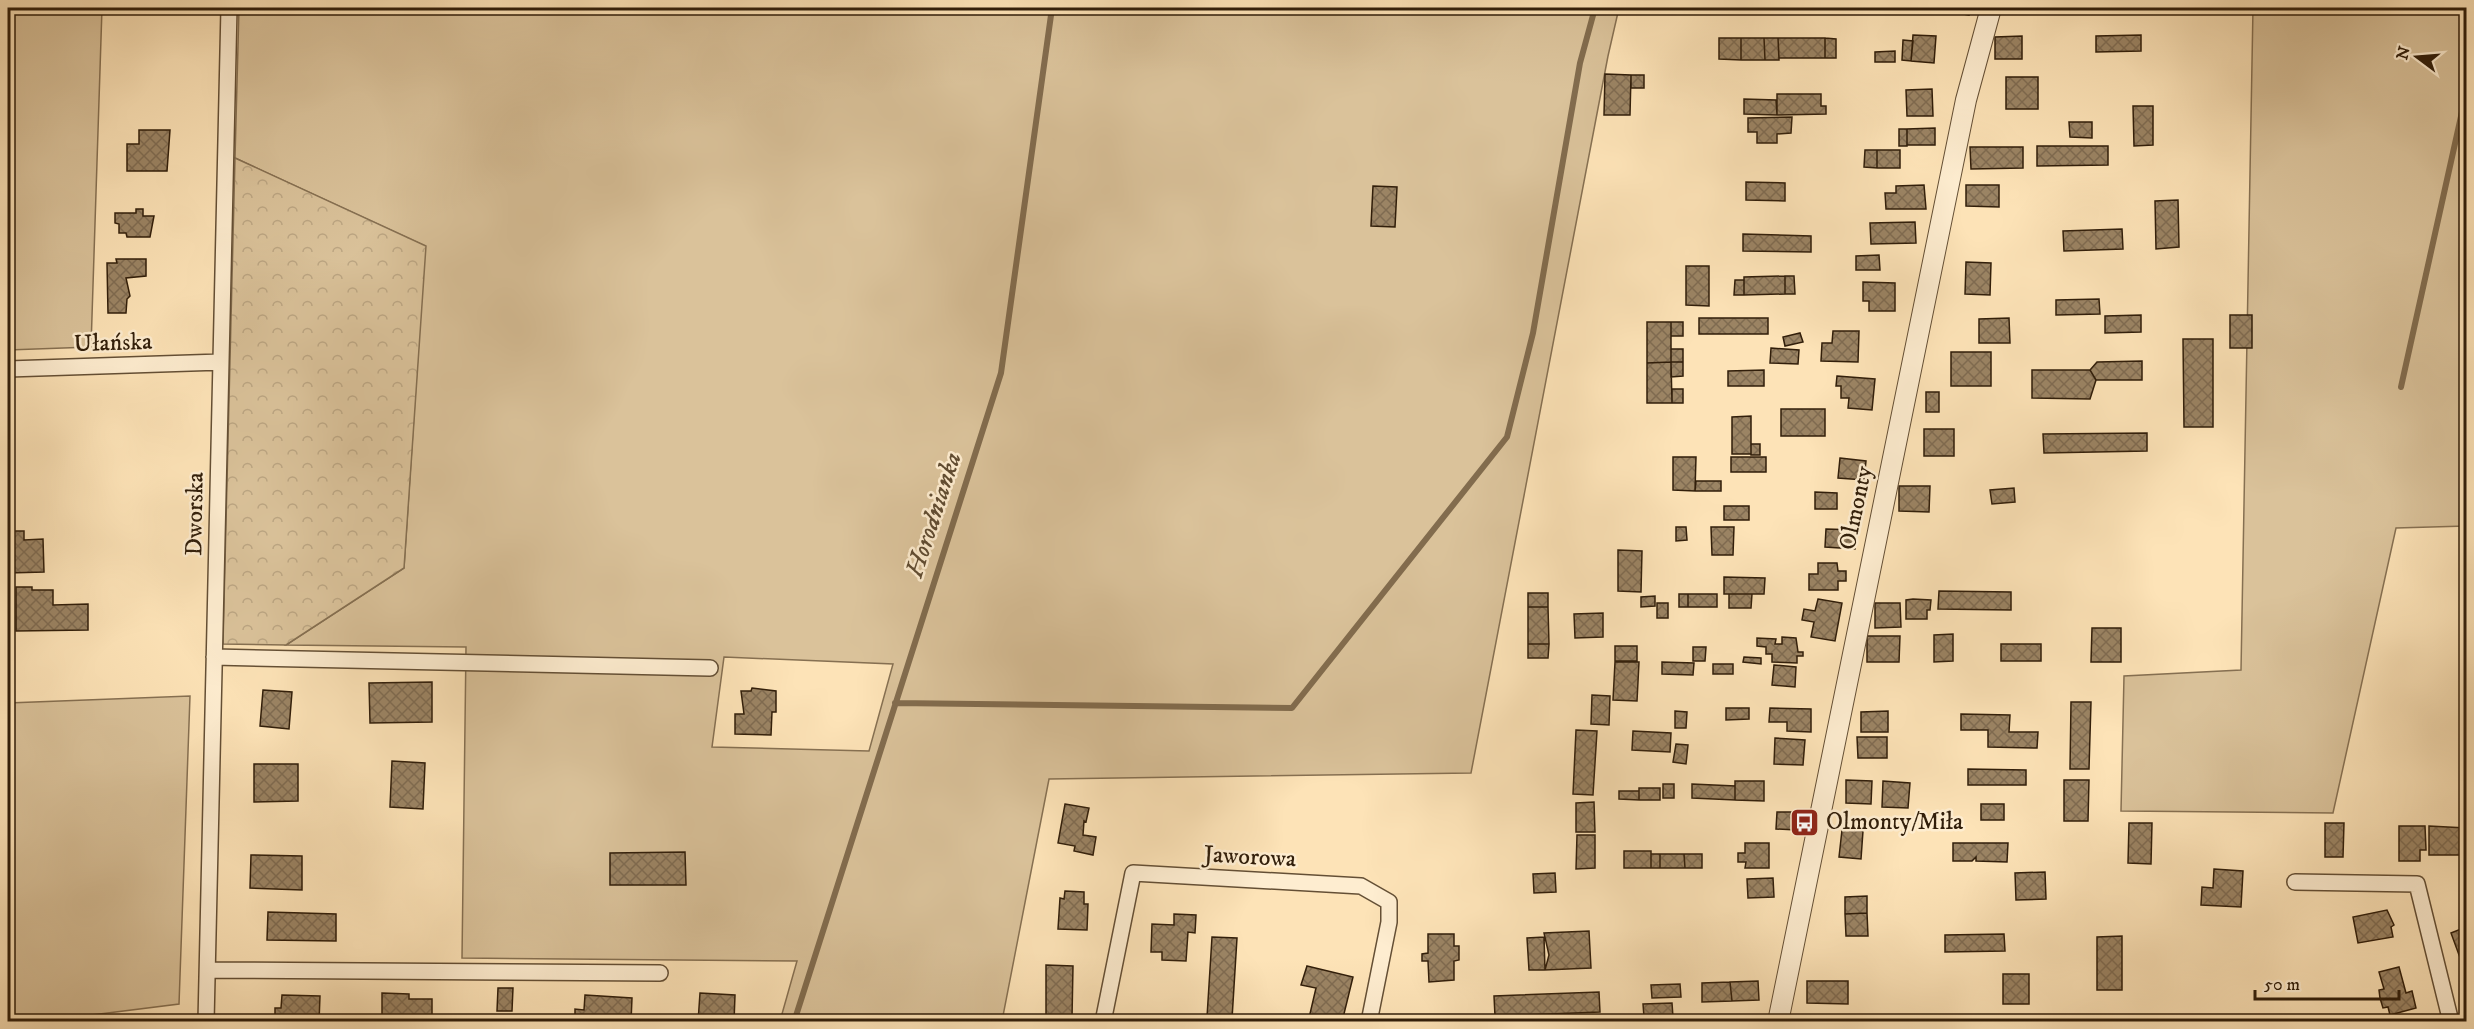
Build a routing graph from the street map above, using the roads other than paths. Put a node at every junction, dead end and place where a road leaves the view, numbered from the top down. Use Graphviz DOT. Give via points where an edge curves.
graph roads {
  1 [pos="229,8"];
  2 [pos="1991,8"];
  3 [pos="221,362"];
  4 [pos="8,369"];
  5 [pos="214,657"];
  6 [pos="710,668"];
  7 [pos="2295,882"];
  8 [pos="208,970"];
  9 [pos="660,972"];
  10 [pos="206,1022"];
  11 [pos="1103,1022"];
  12 [pos="1369,1022"];
  13 [pos="1778,1022"];
  14 [pos="2451,1022"];
  1 -- 3 [label="street, Dworska"];
  2 -- 13 [label="street, Olmonty" via="1966,100"];
  3 -- 4 [label="street, Ułańska"];
  3 -- 5 [label="street, Dworska"];
  5 -- 6 [label="street"];
  5 -- 8 [label="street, Dworska"];
  7 -- 14 [label="street" via="2417,884"];
  8 -- 9 [label="street"];
  8 -- 10 [label="street, Dworska"];
  11 -- 12 [label="street, Jaworowa" via="1133,873 1361,886 1389,902 1389,922"];
}
